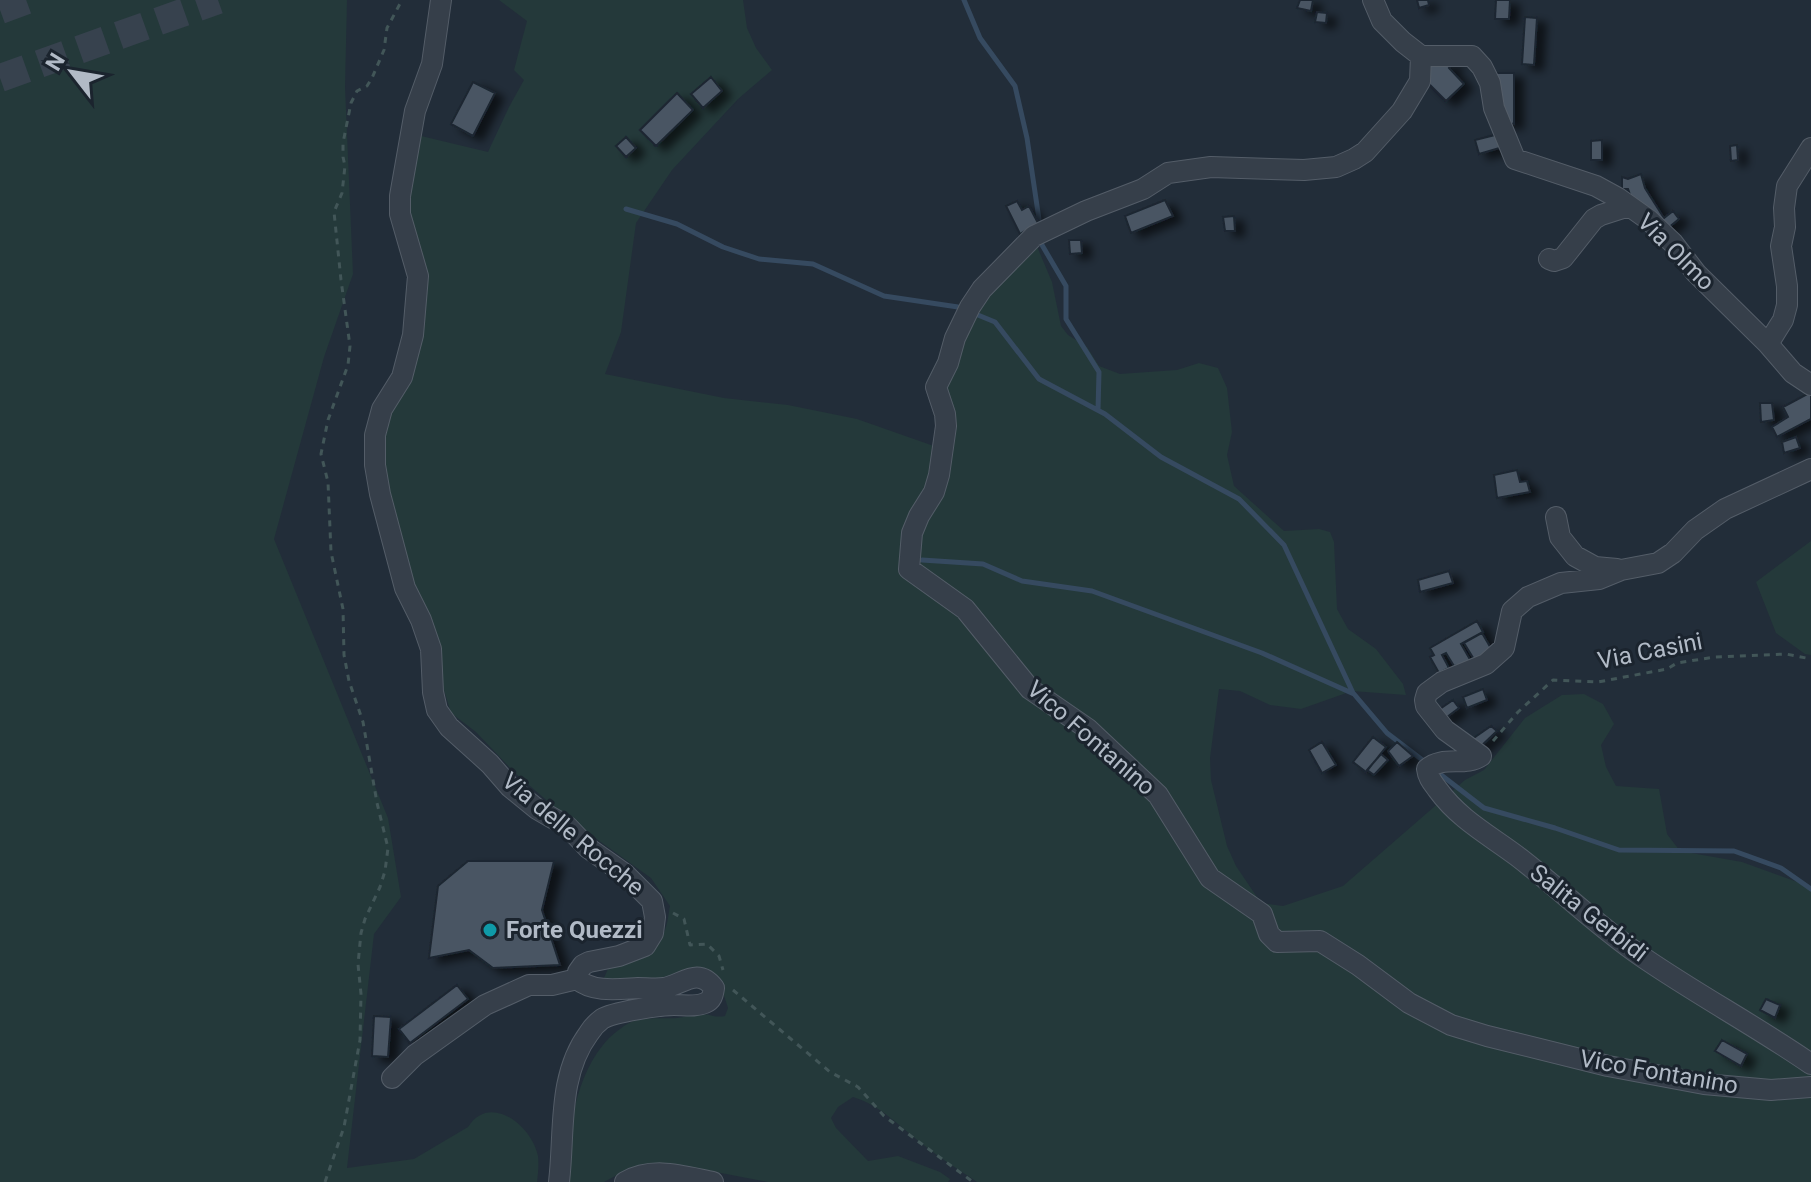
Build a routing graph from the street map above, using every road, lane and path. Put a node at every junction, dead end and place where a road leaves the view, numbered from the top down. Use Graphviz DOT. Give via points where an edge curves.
graph roads {
  1 [pos="402,0"];
  2 [pos="441,0"];
  3 [pos="1373,0"];
  4 [pos="1421,56"];
  5 [pos="1811,148"];
  6 [pos="1629,206"];
  7 [pos="1549,259"];
  8 [pos="1768,344"];
  9 [pos="1811,385"];
  10 [pos="1811,469"];
  11 [pos="1556,517"];
  12 [pos="1621,570"];
  13 [pos="1811,659"];
  14 [pos="1477,758"];
  15 [pos="652,901"];
  16 [pos="723,971"];
  17 [pos="577,979"];
  18 [pos="727,985"];
  19 [pos="1811,1064"];
  20 [pos="392,1078"];
  21 [pos="1811,1087"];
  22 [pos="325,1182"];
  23 [pos="559,1182"];
  24 [pos="625,1182"];
  25 [pos="713,1182"];
  26 [pos="973,1182"];
  1 -- 22 [label="path" via="372,78 351,103 342,193 334,212 350,346 321,454 343,609 344,655 388,848 385,871 361,933 360,1040 344,1127"];
  2 -- 15 [label="street, Via delle Rocche" via="432,64 415,111 400,196 418,276 413,335 402,377 382,409 375,435 380,494 405,588 431,649 437,710 510,787 568,827"];
  3 -- 4 [label="street" via="1382,21"];
  4 -- 6 [label="street, Via Olmo" via="1472,56 1490,83 1494,108 1515,159 1596,186"];
  4 -- 21 [label="street, Vico Fontanino" via="1420,81 1402,111 1354,159 1304,170 1211,167 1168,173 1034,236 970,307 936,387 946,426 939,475 912,533 909,569 965,609 1030,689 1088,729 1158,795 1210,878 1262,914 1277,942 1320,941 1409,1003 1487,1036 1704,1084 1771,1090"];
  5 -- 8 [label="street" via="1787,186 1781,246 1787,305"];
  6 -- 7 [label="street" via="1594,219 1563,258"];
  6 -- 8 [label="street, Via Olmo" via="1673,243"];
  8 -- 9 [label="street, Via Olmo"];
  10 -- 12 [label="street" via="1725,509 1658,563"];
  11 -- 12 [label="street" via="1560,537 1575,556 1595,567"];
  12 -- 14 [label="street" via="1599,579 1561,583 1528,597 1512,611 1504,648 1486,664 1427,693 1426,706"];
  13 -- 14 [label="path, Via Casini" via="1786,654 1715,657 1598,682 1553,680"];
  14 -- 19 [label="street, Salita Gerbidi" via="1433,766 1429,777 1473,826 1638,954"];
  15 -- 16 [label="path" via="684,919 690,945 707,944 719,956"];
  15 -- 17 [label="street" via="653,933 645,946 583,965"];
  17 -- 20 [label="street" via="529,985 485,1005"];
  17 -- 23 [label="street" via="612,990 666,988 696,978 714,988 705,1003 611,1016 588,1033 563,1102"];
  18 -- 26 [label="path" via="830,1072 858,1087 884,1116"];
  24 -- 25 [label="street" via="656,1172"];
}
